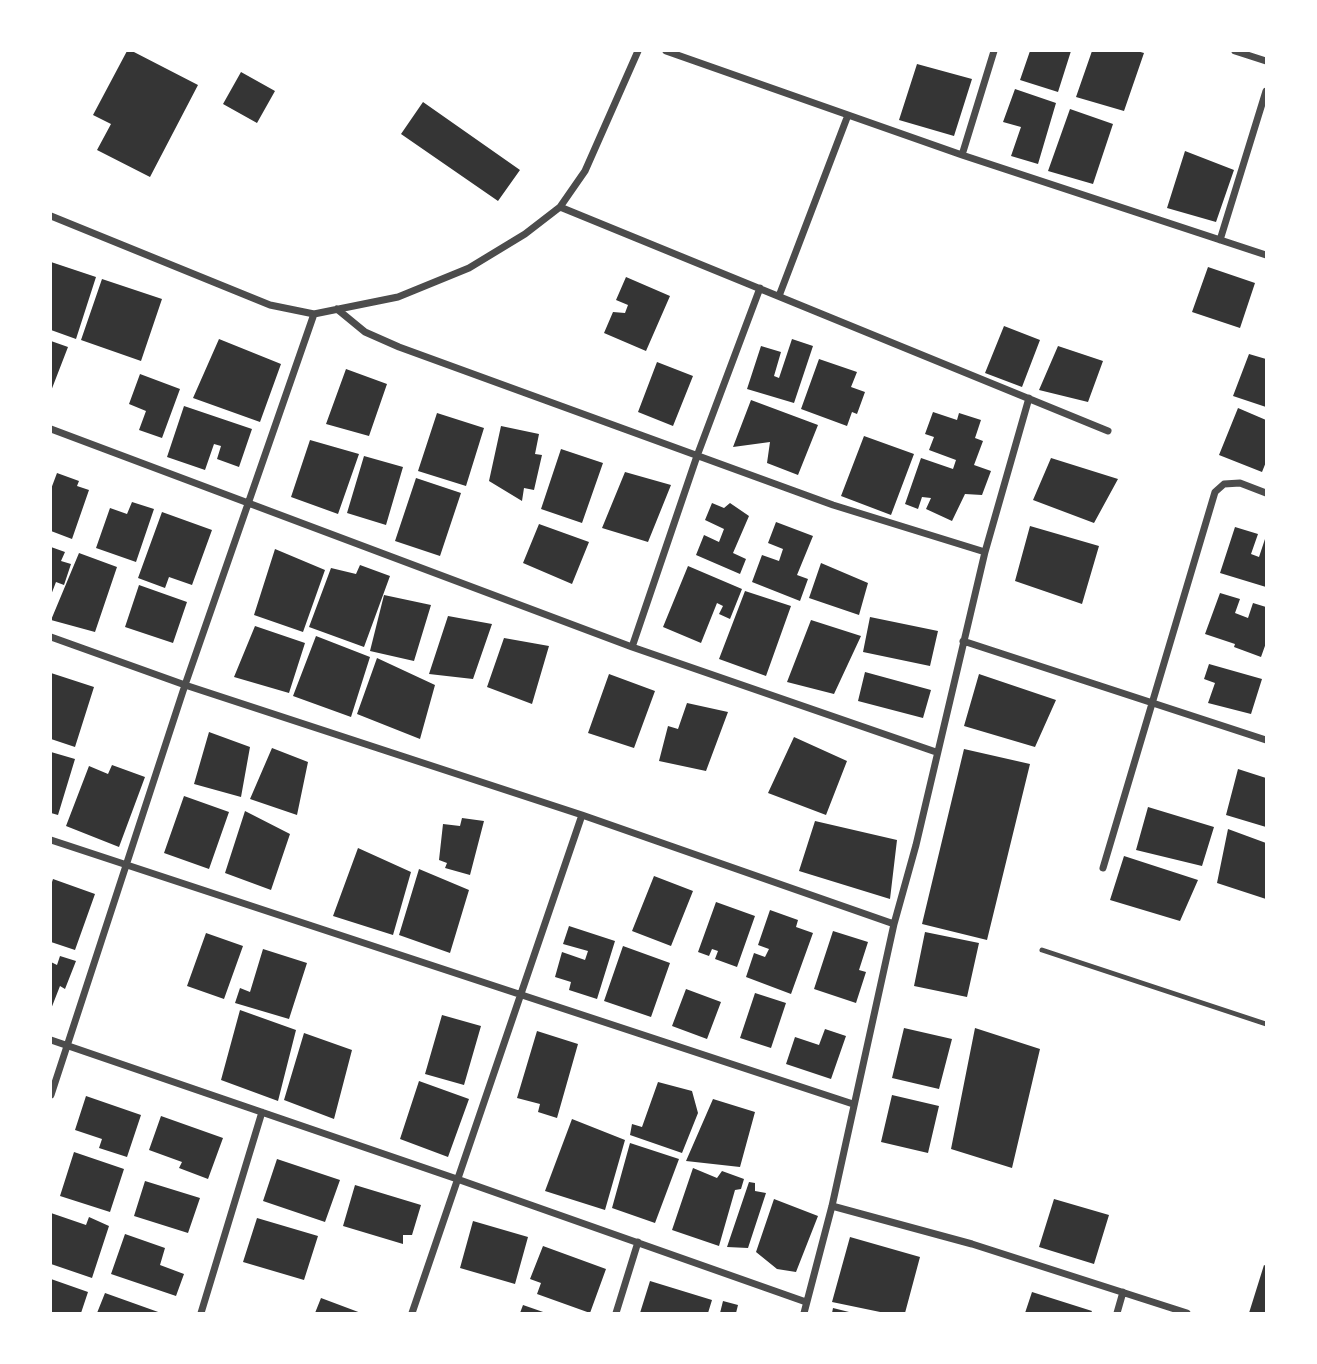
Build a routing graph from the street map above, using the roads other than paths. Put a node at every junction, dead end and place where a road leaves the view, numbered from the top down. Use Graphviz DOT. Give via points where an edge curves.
graph roads {
  1 [pos="638,51"];
  2 [pos="666,51"];
  3 [pos="994,51"];
  4 [pos="1235,51"];
  5 [pos="1266,61"];
  6 [pos="1266,91"];
  7 [pos="848,115"];
  8 [pos="962,155"];
  9 [pos="560,207"];
  10 [pos="51,216"];
  11 [pos="1220,240"];
  12 [pos="1266,254"];
  13 [pos="761,288"];
  14 [pos="779,296"];
  15 [pos="337,310"];
  16 [pos="314,314"];
  17 [pos="1030,398"];
  18 [pos="51,429"];
  19 [pos="1108,431"];
  20 [pos="697,456"];
  21 [pos="1266,493"];
  22 [pos="247,503"];
  23 [pos="985,552"];
  24 [pos="51,637"];
  25 [pos="963,641"];
  26 [pos="632,647"];
  27 [pos="185,685"];
  28 [pos="1152,702"];
  29 [pos="1266,740"];
  30 [pos="936,752"];
  31 [pos="582,815"];
  32 [pos="51,840"];
  33 [pos="127,864"];
  34 [pos="1103,868"];
  35 [pos="894,924"];
  36 [pos="1042,950"];
  37 [pos="520,995"];
  38 [pos="1266,1024"];
  39 [pos="51,1040"];
  40 [pos="67,1045"];
  41 [pos="51,1095"];
  42 [pos="853,1104"];
  43 [pos="262,1112"];
  44 [pos="457,1179"];
  45 [pos="832,1206"];
  46 [pos="638,1242"];
  47 [pos="1123,1293"];
  48 [pos="806,1302"];
  49 [pos="201,1313"];
  50 [pos="412,1313"];
  51 [pos="616,1313"];
  52 [pos="804,1313"];
  53 [pos="1117,1313"];
  54 [pos="1187,1313"];
  1 -- 9 [label="street" via="585,171"];
  2 -- 7 [label="street"];
  3 -- 8 [label="street"];
  4 -- 5 [label="street"];
  6 -- 11 [label="street"];
  7 -- 8 [label="street"];
  7 -- 14 [label="street"];
  8 -- 11 [label="street"];
  9 -- 13 [label="street"];
  9 -- 15 [label="street" via="468,268 398,297"];
  10 -- 16 [label="street" via="270,305"];
  11 -- 12 [label="street"];
  13 -- 14 [label="street"];
  13 -- 20 [label="street"];
  14 -- 17 [label="street"];
  15 -- 16 [label="street"];
  15 -- 20 [label="street" via="365,332 398,347"];
  16 -- 22 [label="street"];
  17 -- 19 [label="street"];
  17 -- 23 [label="street"];
  18 -- 22 [label="street"];
  20 -- 23 [label="street"];
  20 -- 26 [label="street"];
  21 -- 28 [label="street" via="1240,483 1224,484 1215,492"];
  22 -- 26 [label="street"];
  22 -- 27 [label="street"];
  23 -- 25 [label="street"];
  24 -- 27 [label="street"];
  25 -- 28 [label="street"];
  25 -- 30 [label="street"];
  26 -- 30 [label="street"];
  27 -- 31 [label="street"];
  27 -- 33 [label="street"];
  28 -- 29 [label="street"];
  28 -- 34 [label="street"];
  30 -- 35 [label="street"];
  31 -- 35 [label="street"];
  31 -- 37 [label="street"];
  32 -- 33 [label="street"];
  33 -- 37 [label="street"];
  33 -- 40 [label="street"];
  35 -- 42 [label="street"];
  36 -- 38 [label="lane"];
  37 -- 42 [label="street"];
  37 -- 44 [label="street"];
  39 -- 40 [label="street"];
  40 -- 41 [label="street"];
  40 -- 43 [label="street"];
  42 -- 45 [label="street"];
  43 -- 44 [label="street"];
  43 -- 49 [label="street"];
  44 -- 46 [label="street"];
  44 -- 50 [label="street"];
  45 -- 47 [label="street" via="972,1244"];
  45 -- 48 [label="street"];
  46 -- 48 [label="street"];
  46 -- 51 [label="street"];
  47 -- 53 [label="street"];
  47 -- 54 [label="street"];
  48 -- 52 [label="street"];
}
